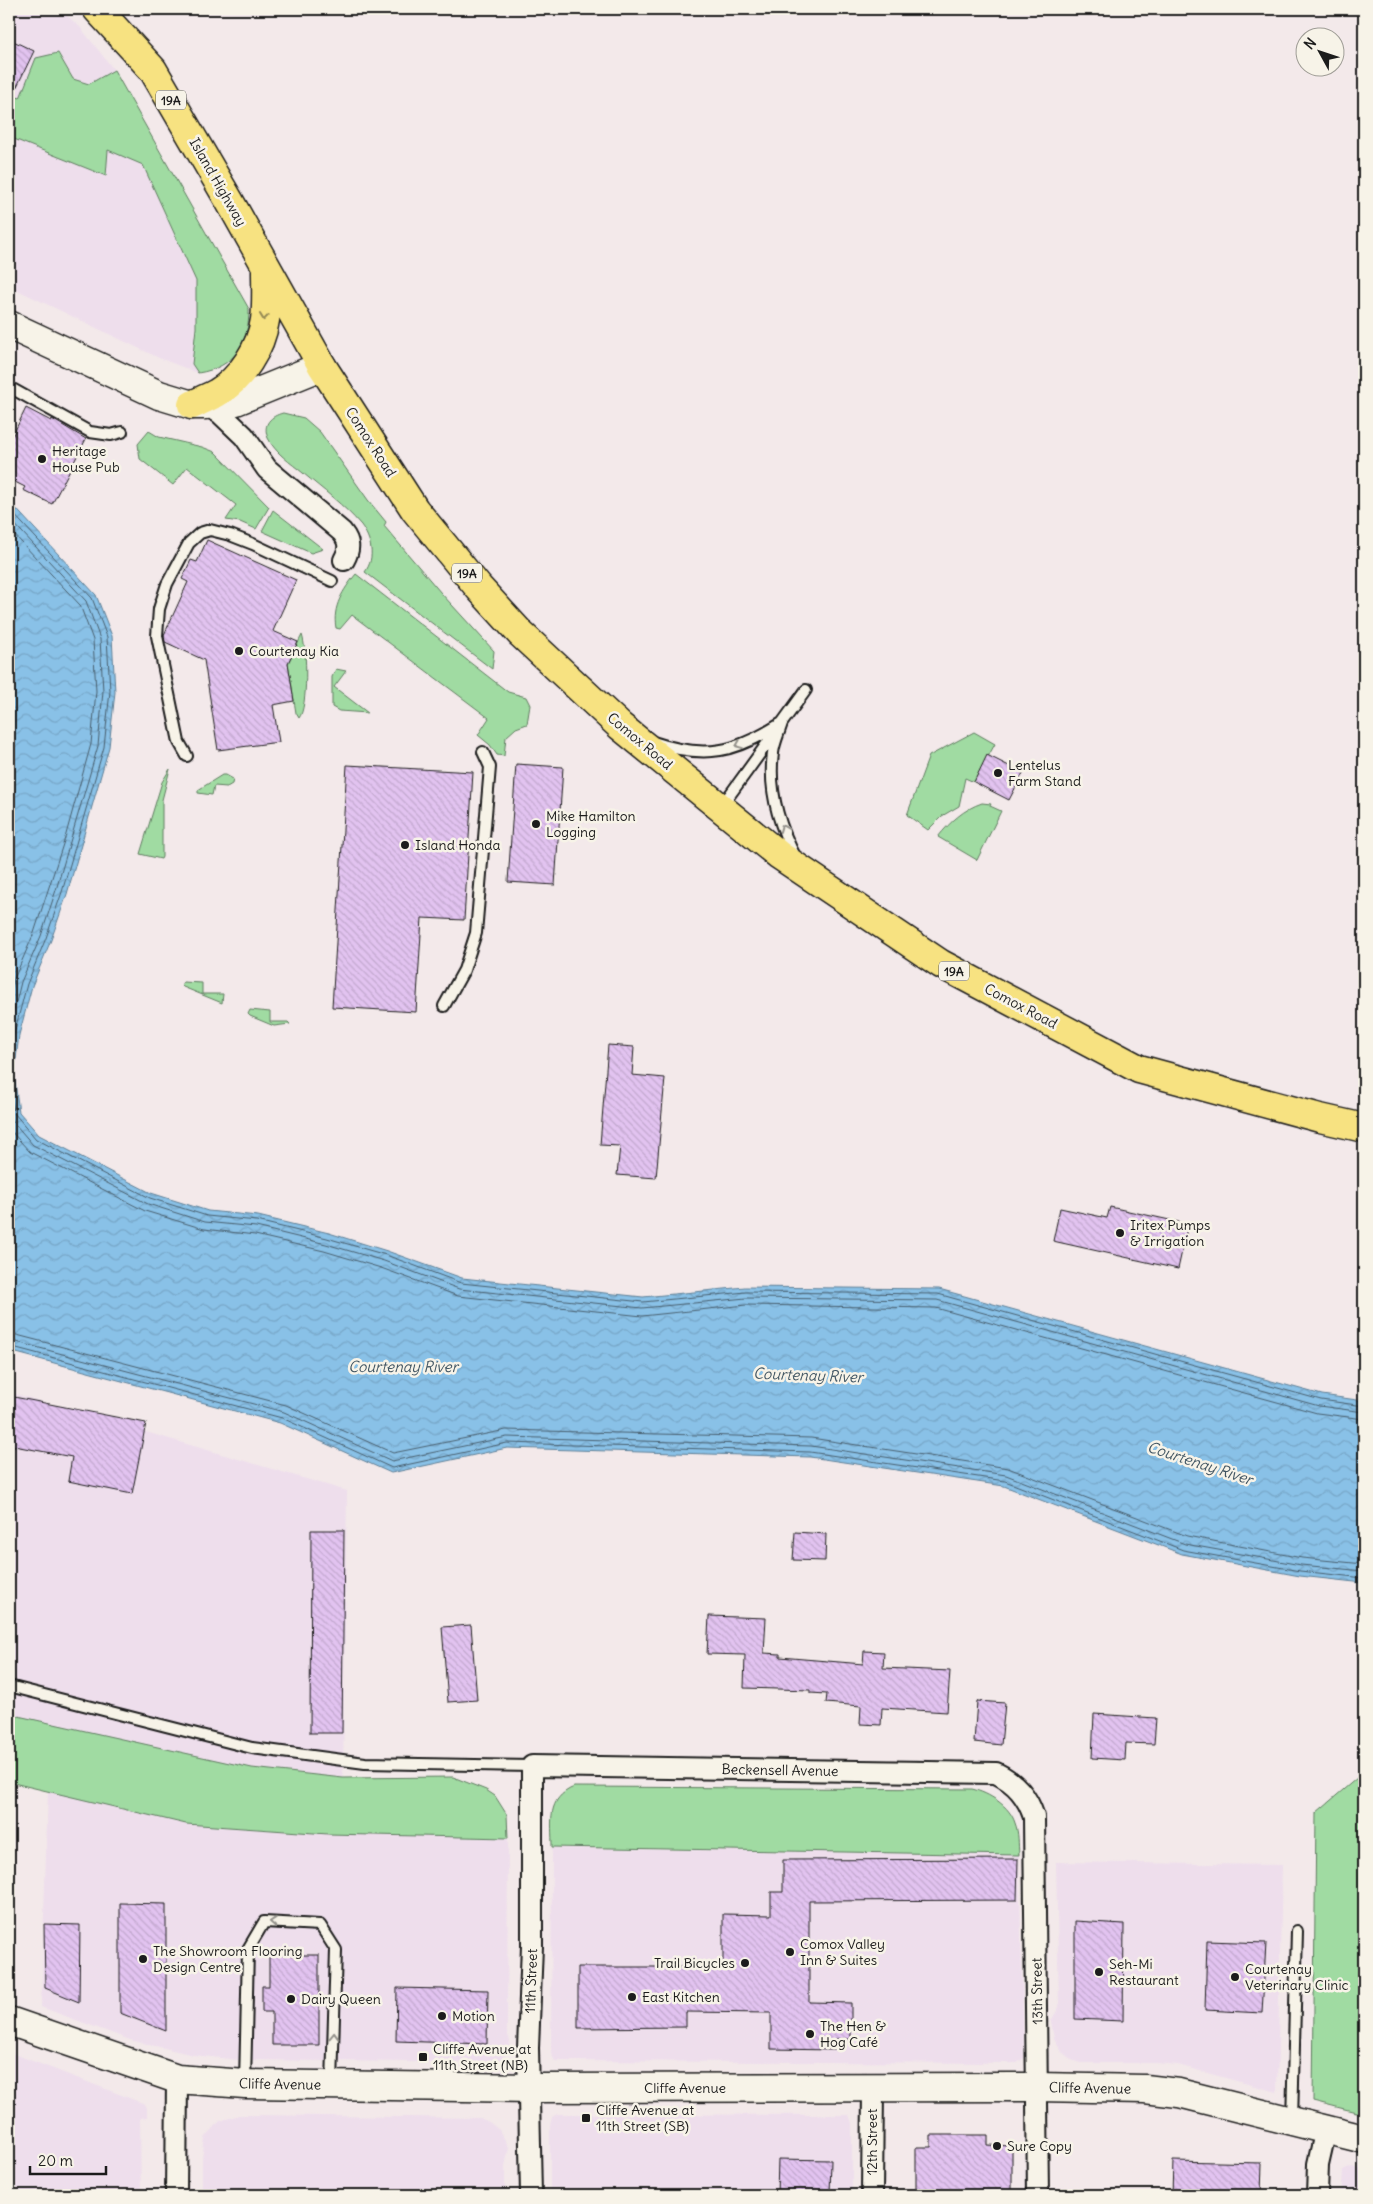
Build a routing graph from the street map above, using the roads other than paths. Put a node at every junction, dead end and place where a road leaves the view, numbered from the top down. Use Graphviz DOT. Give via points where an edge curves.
graph roads {
  1 [pos="98,9"];
  2 [pos="266,268"];
  3 [pos="10,327"];
  4 [pos="322,366"];
  5 [pos="9,387"];
  6 [pos="199,405"];
  7 [pos="122,432"];
  8 [pos="344,560"];
  9 [pos="332,581"];
  10 [pos="806,690"];
  11 [pos="611,718"];
  12 [pos="782,723"];
  13 [pos="483,752"];
  14 [pos="187,756"];
  15 [pos="720,808"];
  16 [pos="804,872"];
  17 [pos="444,1006"];
  18 [pos="1364,1128"];
  19 [pos="9,1686"];
  20 [pos="532,1766"];
  21 [pos="1021,1790"];
  22 [pos="1297,1931"];
  23 [pos="9,2021"];
  24 [pos="177,2079"];
  25 [pos="245,2084"];
  26 [pos="332,2085"];
  27 [pos="1037,2087"];
  28 [pos="529,2088"];
  29 [pos="873,2089"];
  30 [pos="1292,2122"];
  31 [pos="1326,2129"];
  32 [pos="1364,2139"];
  33 [pos="176,2195"];
  34 [pos="531,2195"];
  35 [pos="872,2195"];
  36 [pos="1038,2195"];
  37 [pos="1317,2195"];
  1 -- 2 [label="main road, Island Highway / 19A" via="153,70"];
  2 -- 4 [label="main road, Island Highway / 19A"];
  2 -- 6 [label="main road, one-way" via="265,321 256,348 244,368"];
  3 -- 6 [label="main road" via="159,395"];
  4 -- 6 [label="main road" via="236,401"];
  4 -- 11 [label="main road, Comox Road / 19A" via="415,510 467,574 521,634"];
  5 -- 7 [label="lane" via="90,432 111,435"];
  6 -- 8 [label="street" via="220,413 244,436 267,469 342,532 347,538 349,551"];
  9 -- 14 [label="lane" via="230,535 210,530 200,533 189,543 167,584 159,609 156,636 180,742"];
  10 -- 12 [label="lane"];
  12 -- 11 [label="lane, one-way" via="733,748 706,752 680,750 654,742"];
  11 -- 15 [label="main road, Comox Road / 19A"];
  12 -- 15 [label="lane"];
  16 -- 12 [label="lane, one-way" via="776,812 773,752"];
  13 -- 17 [label="lane" via="490,767 476,933 464,970"];
  15 -- 16 [label="main road, Comox Road / 19A"];
  16 -- 18 [label="main road, Comox Road / 19A" via="941,964 1139,1069"];
  19 -- 20 [label="lane" via="252,1748 365,1763"];
  20 -- 21 [label="street, Beckensell Avenue" via="996,1772"];
  20 -- 28 [label="street, 11th Street"];
  21 -- 27 [label="street, 13th Street" via="1034,1817"];
  22 -- 30 [label="lane"];
  23 -- 24 [label="main road, Cliffe Avenue"];
  24 -- 25 [label="main road, Cliffe Avenue"];
  24 -- 33 [label="street"];
  25 -- 26 [label="main road, Cliffe Avenue"];
  26 -- 25 [label="lane, one-way" via="336,1950 320,1926 264,1922 248,1949"];
  26 -- 28 [label="main road, Cliffe Avenue"];
  27 -- 29 [label="main road, Cliffe Avenue"];
  27 -- 30 [label="main road, Cliffe Avenue" via="1145,2089 1179,2093"];
  27 -- 36 [label="street, 13th Street"];
  28 -- 29 [label="main road, Cliffe Avenue"];
  28 -- 34 [label="street, 11th Street"];
  29 -- 35 [label="street, 12th Street"];
  30 -- 31 [label="main road, Cliffe Avenue"];
  31 -- 32 [label="main road, Cliffe Avenue"];
  31 -- 37 [label="street" via="1318,2164"];
}
